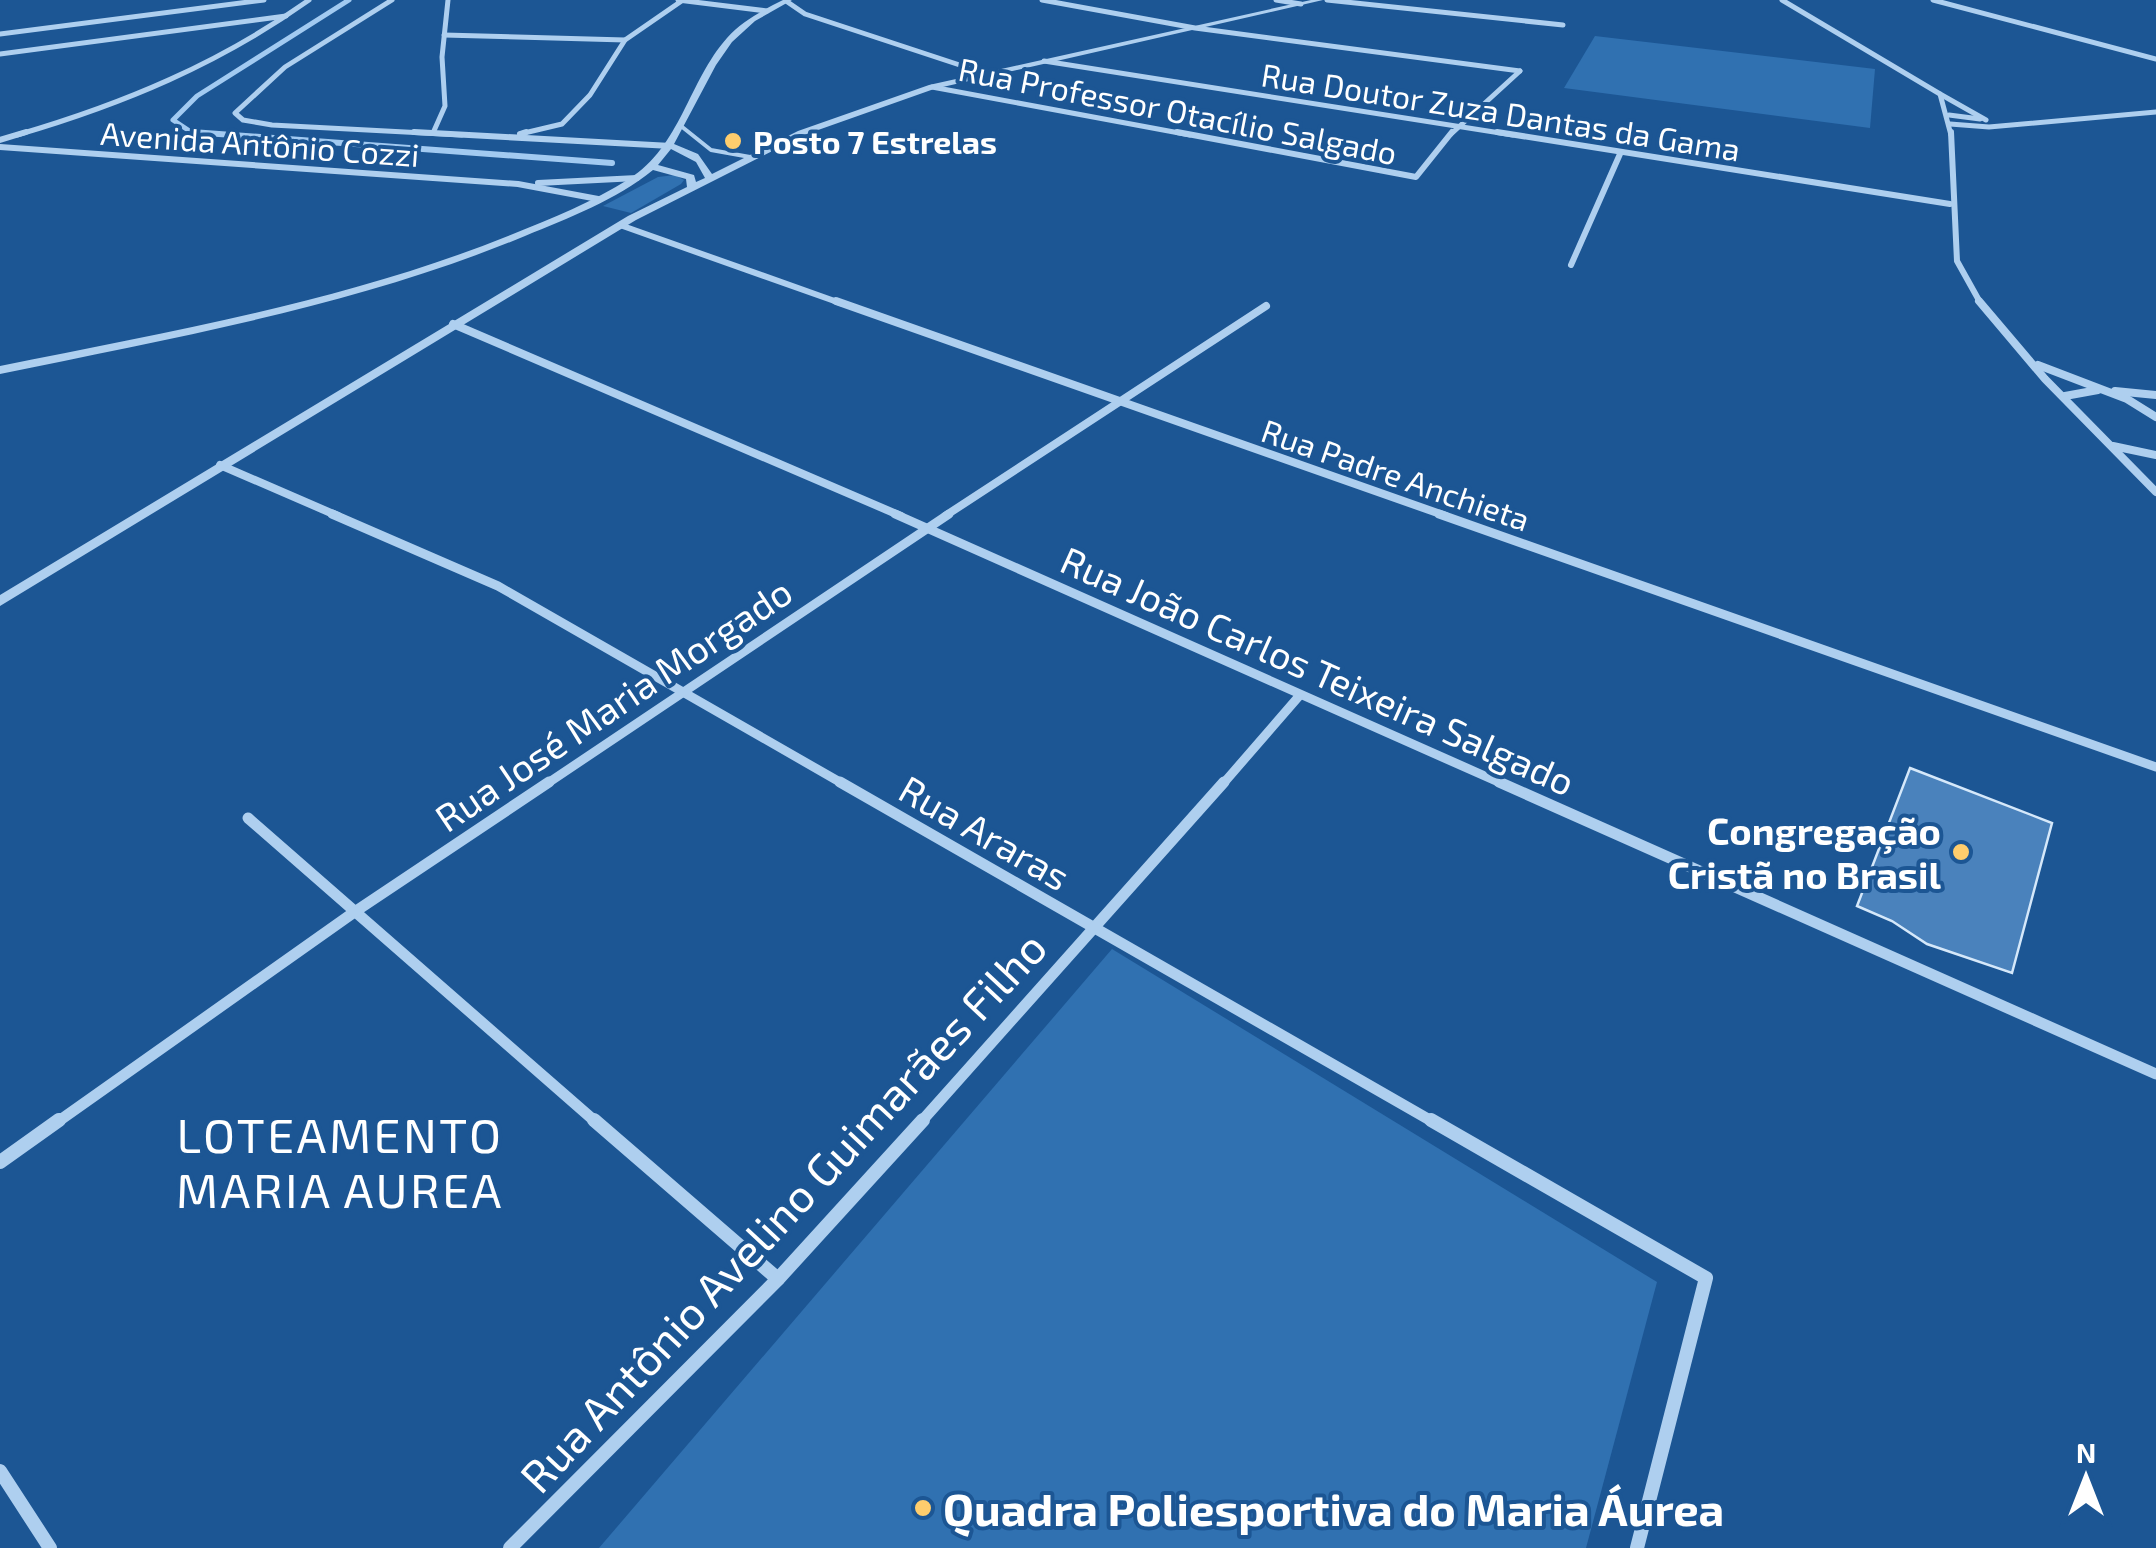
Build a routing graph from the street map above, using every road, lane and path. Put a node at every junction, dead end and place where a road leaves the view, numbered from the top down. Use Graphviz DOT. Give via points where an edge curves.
graph roads {
  1 [pos="264,0"];
  2 [pos="309,0"];
  3 [pos="392,0"];
  4 [pos="448,0"];
  5 [pos="681,0"];
  6 [pos="1042,0"];
  7 [pos="1276,0"];
  8 [pos="1320,0"];
  9 [pos="1328,0"];
  10 [pos="1782,0"];
  11 [pos="1933,0"];
  12 [pos="788,1"];
  13 [pos="1301,4"];
  14 [pos="767,10"];
  15 [pos="289,15"];
  16 [pos="1563,26"];
  17 [pos="1195,28"];
  18 [pos="0,34"];
  19 [pos="444,35"];
  20 [pos="625,40"];
  21 [pos="0,54"];
  22 [pos="2156,59"];
  23 [pos="1044,61"];
  24 [pos="987,74"];
  25 [pos="932,87"];
  26 [pos="1940,94"];
  27 [pos="2156,112"];
  28 [pos="1950,120"];
  29 [pos="1986,120"];
  30 [pos="562,124"];
  31 [pos="2000,125"];
  32 [pos="681,126"];
  33 [pos="1456,128"];
  34 [pos="1989,128"];
  35 [pos="434,133"];
  36 [pos="510,137"];
  37 [pos="1950,137"];
  38 [pos="568,140"];
  39 [pos="0,144"];
  40 [pos="671,146"];
  41 [pos="1620,154"];
  42 [pos="750,157"];
  43 [pos="654,166"];
  44 [pos="709,177"];
  45 [pos="637,178"];
  46 [pos="518,184"];
  47 [pos="692,187"];
  48 [pos="598,199"];
  49 [pos="1950,204"];
  50 [pos="626,222"];
  51 [pos="1571,265"];
  52 [pos="1266,306"];
  53 [pos="453,324"];
  54 [pos="2032,362"];
  55 [pos="0,370"];
  56 [pos="2103,390"];
  57 [pos="2156,395"];
  58 [pos="2065,396"];
  59 [pos="1116,402"];
  60 [pos="2156,418"];
  61 [pos="2112,446"];
  62 [pos="2156,455"];
  63 [pos="220,465"];
  64 [pos="2155,490"];
  65 [pos="928,528"];
  66 [pos="0,601"];
  67 [pos="684,693"];
  68 [pos="1300,695"];
  69 [pos="2156,767"];
  70 [pos="248,818"];
  71 [pos="352,914"];
  72 [pos="1095,930"];
  73 [pos="2156,1074"];
  74 [pos="0,1162"];
  75 [pos="778,1279"];
  76 [pos="0,1472"];
  77 [pos="50,1548"];
  78 [pos="510,1548"];
  79 [pos="1637,1548"];
  1 -- 18 [label="street"];
  2 -- 15 [label="street"];
  3 -- 35 [label="street" via="296,60 235,114 272,126"];
  4 -- 19 [label="street"];
  5 -- 14 [label="street"];
  5 -- 20 [label="street"];
  6 -- 17 [label="street"];
  7 -- 13 [label="street"];
  8 -- 13 [label="street"];
  9 -- 16 [label="street"];
  10 -- 26 [label="street"];
  11 -- 22 [label="street"];
  12 -- 14 [label="street"];
  12 -- 24 [label="street" via="805,14"];
  13 -- 17 [label="street"];
  14 -- 32 [label="street" via="723,47"];
  15 -- 21 [label="street"];
  15 -- 39 [label="street" via="178,80"];
  17 -- 23 [label="street"];
  17 -- 33 [label="street" via="1520,71"];
  19 -- 20 [label="street"];
  19 -- 35 [label="street" via="444,106"];
  20 -- 30 [label="street" via="590,96"];
  23 -- 24 [label="street"];
  23 -- 33 [label="street, Rua Doutor Zuza Dantas da Gama"];
  24 -- 25 [label="street"];
  25 -- 33 [label="street, Rua Professor Otacílio Salgado" via="1416,177"];
  25 -- 42 [label="street"];
  26 -- 28 [label="street"];
  26 -- 29 [label="street"];
  27 -- 31 [label="street"];
  28 -- 29 [label="street"];
  28 -- 34 [label="street"];
  28 -- 37 [label="street"];
  29 -- 31 [label="street"];
  30 -- 36 [label="street"];
  30 -- 38 [label="street"];
  31 -- 34 [label="street"];
  32 -- 40 [label="street"];
  32 -- 42 [label="lane" via="711,150"];
  33 -- 41 [label="street, Rua Doutor Zuza Dantas da Gama"];
  34 -- 37 [label="street"];
  35 -- 36 [label="street"];
  36 -- 38 [label="street"];
  37 -- 49 [label="street"];
  38 -- 40 [label="street"];
  39 -- 46 [label="street, Avenida Antônio Cozzi"];
  40 -- 43 [label="street"];
  40 -- 44 [label="street" via="696,156"];
  41 -- 49 [label="street, Rua Doutor Zuza Dantas da Gama"];
  41 -- 51 [label="street"];
  42 -- 44 [label="street"];
  43 -- 45 [label="street"];
  43 -- 47 [label="street" via="684,172"];
  44 -- 47 [label="street"];
  45 -- 46 [label="street, Avenida Antônio Cozzi"];
  45 -- 48 [label="street"];
  46 -- 48 [label="street, Avenida Antônio Cozzi"];
  47 -- 50 [label="street"];
  48 -- 55 [label="street" via="412,275"];
  49 -- 54 [label="street" via="1957,263 1978,302"];
  50 -- 53 [label="street"];
  50 -- 59 [label="street, Rua Padre Anchieta"];
  52 -- 59 [label="street, Rua José Maria Morgado"];
  53 -- 63 [label="street"];
  53 -- 65 [label="street, Rua João Carlos Teixeira Salgado"];
  54 -- 56 [label="street"];
  54 -- 58 [label="street"];
  56 -- 57 [label="street"];
  56 -- 58 [label="street"];
  56 -- 60 [label="street"];
  58 -- 61 [label="street"];
  59 -- 65 [label="street, Rua José Maria Morgado"];
  59 -- 69 [label="street, Rua Padre Anchieta"];
  61 -- 62 [label="street"];
  61 -- 64 [label="street"];
  63 -- 66 [label="street"];
  63 -- 67 [label="street, Rua Araras" via="498,586"];
  65 -- 67 [label="street, Rua José Maria Morgado"];
  65 -- 68 [label="street, Rua João Carlos Teixeira Salgado"];
  67 -- 71 [label="street, Rua José Maria Morgado"];
  67 -- 72 [label="street, Rua Araras"];
  68 -- 72 [label="street, Rua Antônio Avelino Guimarães Filho"];
  68 -- 73 [label="street, Rua João Carlos Teixeira Salgado"];
  70 -- 71 [label="street"];
  71 -- 74 [label="street, Rua José Maria Morgado"];
  71 -- 75 [label="street"];
  72 -- 75 [label="street, Rua Antônio Avelino Guimarães Filho"];
  72 -- 79 [label="street, Rua Araras" via="1706,1278"];
  75 -- 78 [label="street, Rua Antônio Avelino Guimarães Filho"];
  76 -- 77 [label="street"];
}
